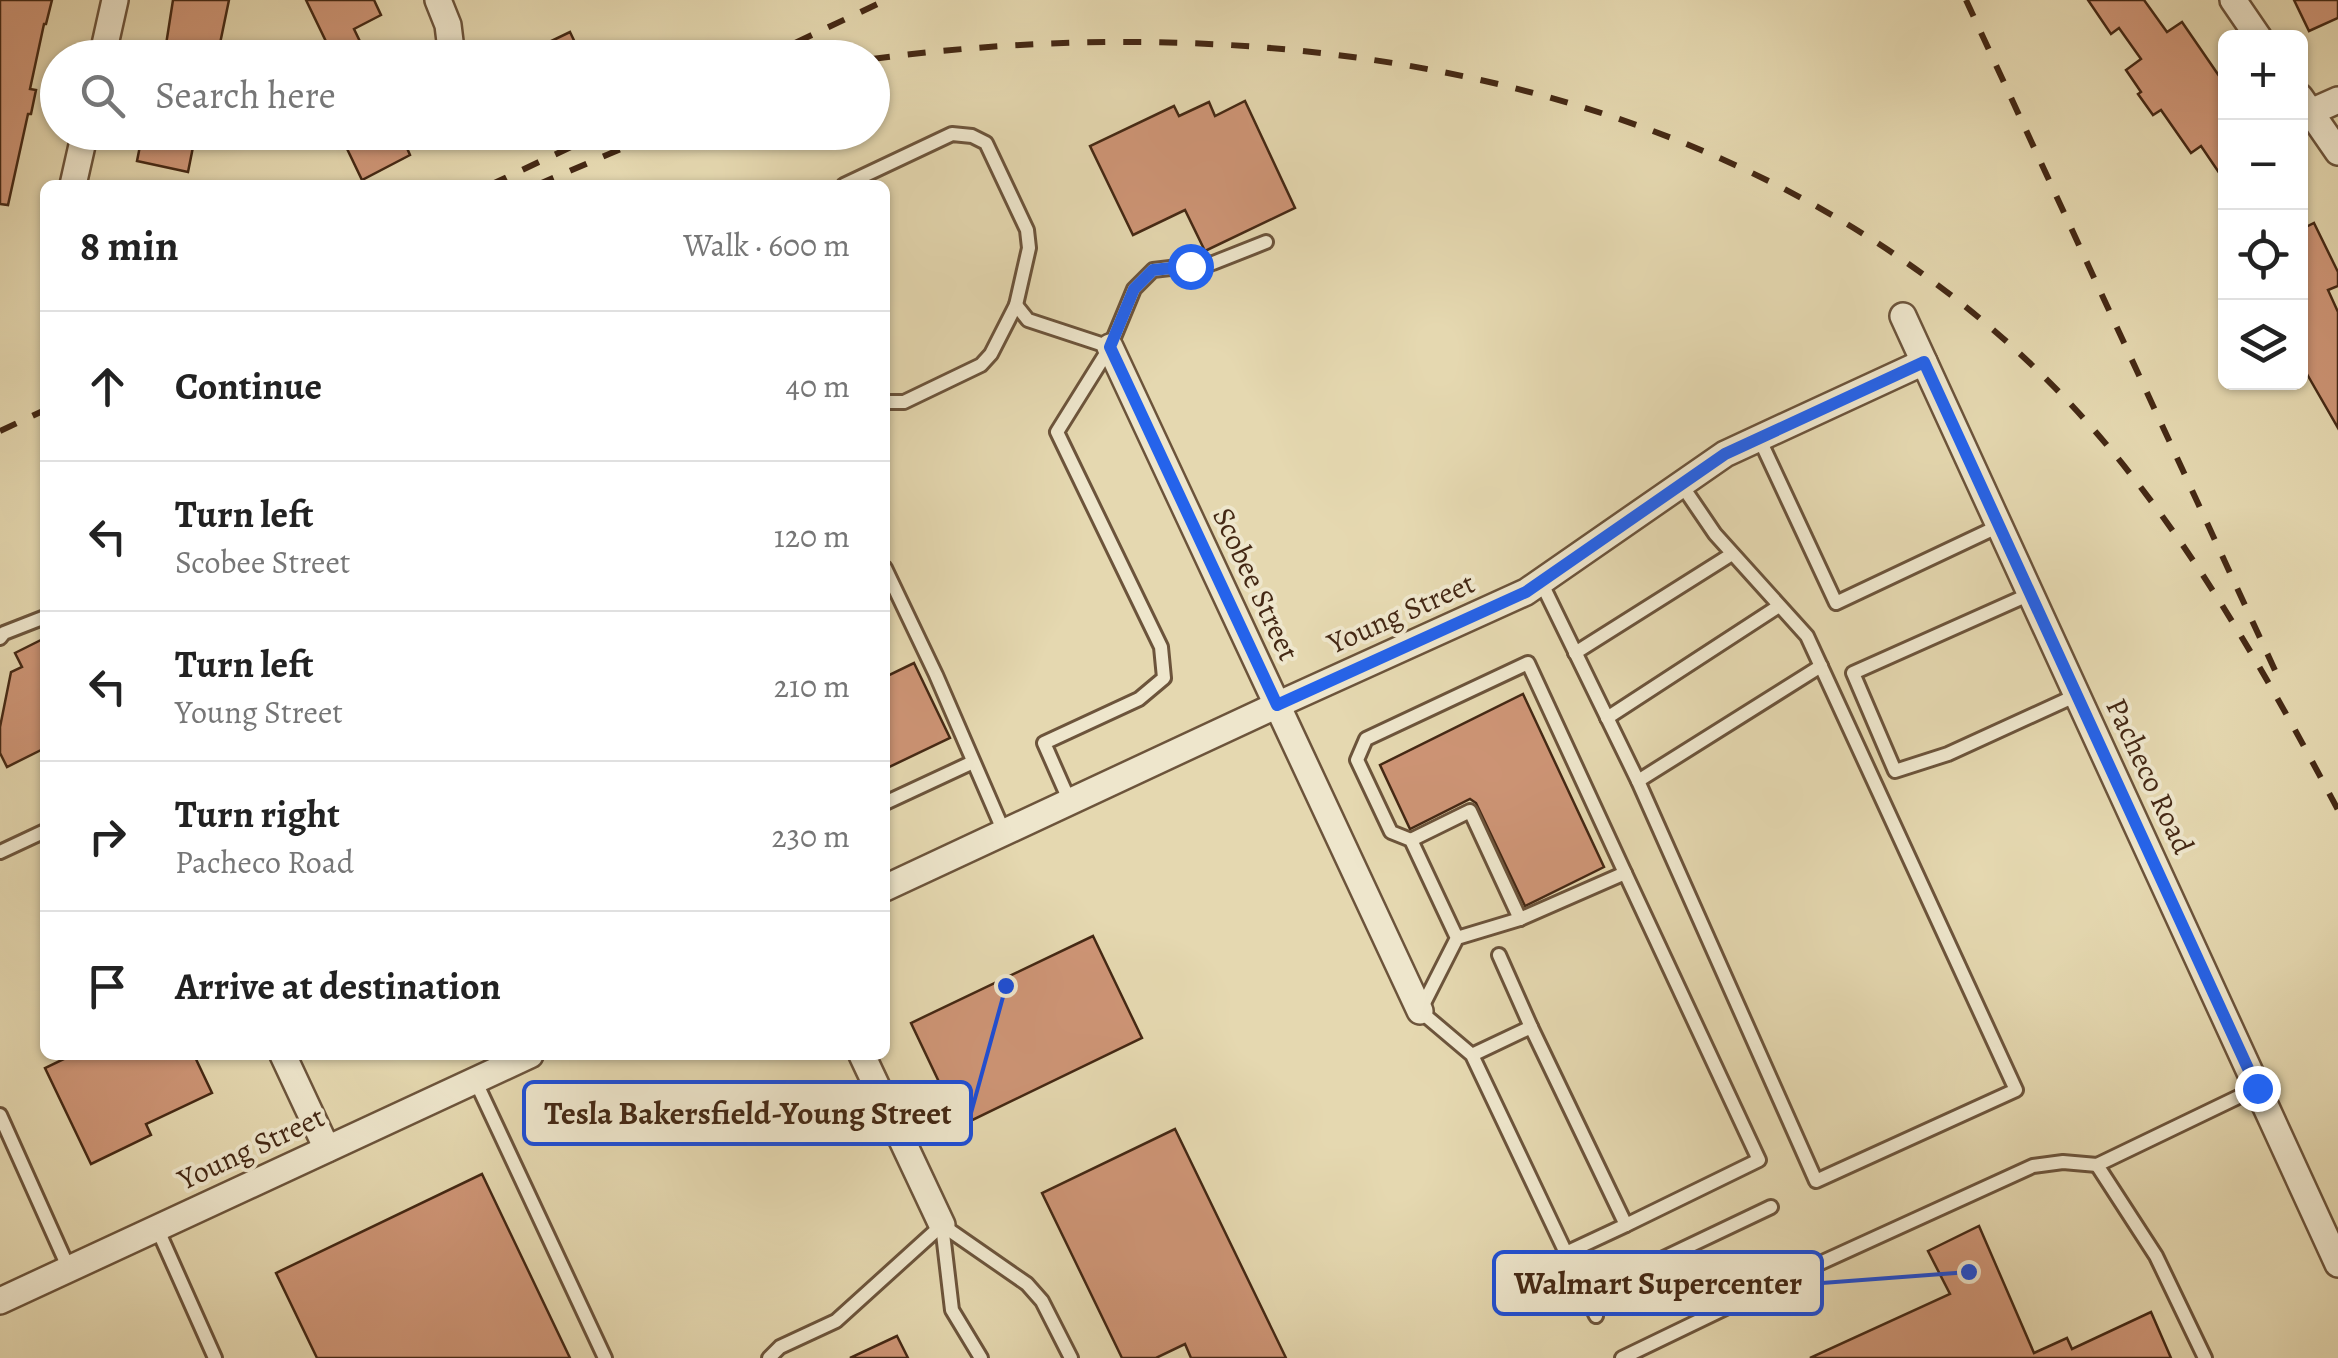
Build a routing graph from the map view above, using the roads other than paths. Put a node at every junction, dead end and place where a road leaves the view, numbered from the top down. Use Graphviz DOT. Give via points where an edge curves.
graph roads {
  1 [pos="115,0"];
  2 [pos="438,0"];
  3 [pos="2233,0"];
  4 [pos="2254,30"];
  5 [pos="106,40"];
  6 [pos="450,40"];
  7 [pos="2338,100"];
  8 [pos="2308,105"];
  9 [pos="2308,108"];
  10 [pos="81,150"];
  11 [pos="2338,152"];
  12 [pos="74,180"];
  13 [pos="855,180"];
  14 [pos="1266,242"];
  15 [pos="1016,306"];
  16 [pos="1903,316"];
  17 [pos="1110,347"];
  18 [pos="1924,362"];
  19 [pos="890,402"];
  20 [pos="1759,438"];
  21 [pos="1681,484"];
  22 [pos="1999,526"];
  23 [pos="1732,554"];
  24 [pos="890,578"];
  25 [pos="1541,582"];
  26 [pos="2030,594"];
  27 [pos="1779,606"];
  28 [pos="40,620"];
  29 [pos="0,638"];
  30 [pos="1575,652"];
  31 [pos="1822,666"];
  32 [pos="2077,695"];
  33 [pos="1277,705"];
  34 [pos="1607,718"];
  35 [pos="973,762"];
  36 [pos="1638,781"];
  37 [pos="890,800"];
  38 [pos="1070,802"];
  39 [pos="40,832"];
  40 [pos="1004,832"];
  41 [pos="1411,840"];
  42 [pos="0,852"];
  43 [pos="1625,873"];
  44 [pos="890,886"];
  45 [pos="1520,920"];
  46 [pos="1457,938"];
  47 [pos="1499,955"];
  48 [pos="1420,1011"];
  49 [pos="1531,1026"];
  50 [pos="1472,1056"];
  51 [pos="285,1060"];
  52 [pos="519,1060"];
  53 [pos="864,1060"];
  54 [pos="475,1080"];
  55 [pos="2257,1088"];
  56 [pos="0,1115"];
  57 [pos="327,1149"];
  58 [pos="2097,1166"];
  59 [pos="1771,1208"];
  60 [pos="942,1225"];
  61 [pos="1626,1225"];
  62 [pos="158,1228"];
  63 [pos="1566,1253"];
  64 [pos="2338,1264"];
  65 [pos="69,1269"];
  66 [pos="1586,1296"];
  67 [pos="0,1301"];
  68 [pos="1596,1316"];
  69 [pos="215,1358"];
  70 [pos="605,1358"];
  71 [pos="770,1358"];
  72 [pos="981,1358"];
  73 [pos="1071,1358"];
  74 [pos="1622,1358"];
  75 [pos="2205,1358"];
  1 -- 5 [label="street"];
  2 -- 6 [label="street"];
  3 -- 4 [label="street"];
  7 -- 8 [label="street"];
  9 -- 11 [label="street"];
  10 -- 12 [label="street"];
  13 -- 15 [label="lane" via="952,134 986,143 1027,230"];
  14 -- 17 [label="lane" via="1214,263 1153,270 1134,289"];
  15 -- 17 [label="lane" via="1028,320"];
  15 -- 19 [label="lane" via="980,365 904,402"];
  16 -- 18 [label="street, Pacheco Road"];
  17 -- 33 [label="street, Scobee Street"];
  17 -- 38 [label="lane" via="1056,432 1160,647 1164,678 1140,699 1044,743"];
  18 -- 20 [label="street, Young Street"];
  18 -- 22 [label="street, Pacheco Road"];
  20 -- 21 [label="street, Young Street"];
  20 -- 22 [label="lane" via="1836,603"];
  21 -- 23 [label="lane"];
  21 -- 25 [label="street, Young Street"];
  22 -- 26 [label="street, Pacheco Road"];
  23 -- 27 [label="lane"];
  23 -- 30 [label="lane"];
  24 -- 35 [label="lane"];
  25 -- 30 [label="lane"];
  25 -- 33 [label="street, Young Street"];
  26 -- 32 [label="street, Pacheco Road"];
  26 -- 32 [label="lane" via="1853,674 1895,771"];
  27 -- 31 [label="lane" via="1807,636"];
  27 -- 34 [label="lane"];
  28 -- 29 [label="lane"];
  30 -- 34 [label="lane"];
  31 -- 36 [label="lane"];
  31 -- 36 [label="lane" via="2016,1090 1816,1181"];
  32 -- 55 [label="street, Pacheco Road"];
  33 -- 38 [label="street, Young Street"];
  33 -- 48 [label="street, Scobee Street"];
  34 -- 36 [label="lane"];
  35 -- 37 [label="lane"];
  35 -- 40 [label="lane"];
  38 -- 40 [label="street, Young Street"];
  39 -- 42 [label="lane"];
  40 -- 44 [label="street, Young Street"];
  41 -- 43 [label="lane" via="1390,832 1357,760 1366,740 1528,663"];
  41 -- 45 [label="lane" via="1470,811"];
  41 -- 46 [label="lane"];
  43 -- 45 [label="lane"];
  43 -- 61 [label="lane" via="1758,1160"];
  45 -- 46 [label="lane"];
  46 -- 48 [label="lane"];
  47 -- 49 [label="lane"];
  48 -- 50 [label="lane"];
  49 -- 50 [label="lane"];
  49 -- 61 [label="lane"];
  50 -- 63 [label="lane"];
  51 -- 57 [label="street"];
  52 -- 54 [label="street, Young Street"];
  53 -- 60 [label="street"];
  54 -- 57 [label="street, Young Street"];
  54 -- 70 [label="lane"];
  55 -- 58 [label="lane"];
  55 -- 64 [label="street, Pacheco Road"];
  56 -- 65 [label="lane"];
  57 -- 62 [label="street, Young Street"];
  58 -- 74 [label="lane" via="2033,1166"];
  58 -- 75 [label="lane" via="2156,1256"];
  59 -- 66 [label="lane"];
  60 -- 71 [label="lane" via="836,1321"];
  60 -- 72 [label="lane" via="952,1310"];
  60 -- 73 [label="lane" via="1027,1284"];
  61 -- 63 [label="lane"];
  62 -- 65 [label="street, Young Street"];
  62 -- 69 [label="lane"];
  63 -- 66 [label="lane"];
  65 -- 67 [label="street, Young Street"];
  66 -- 68 [label="lane"];
}
